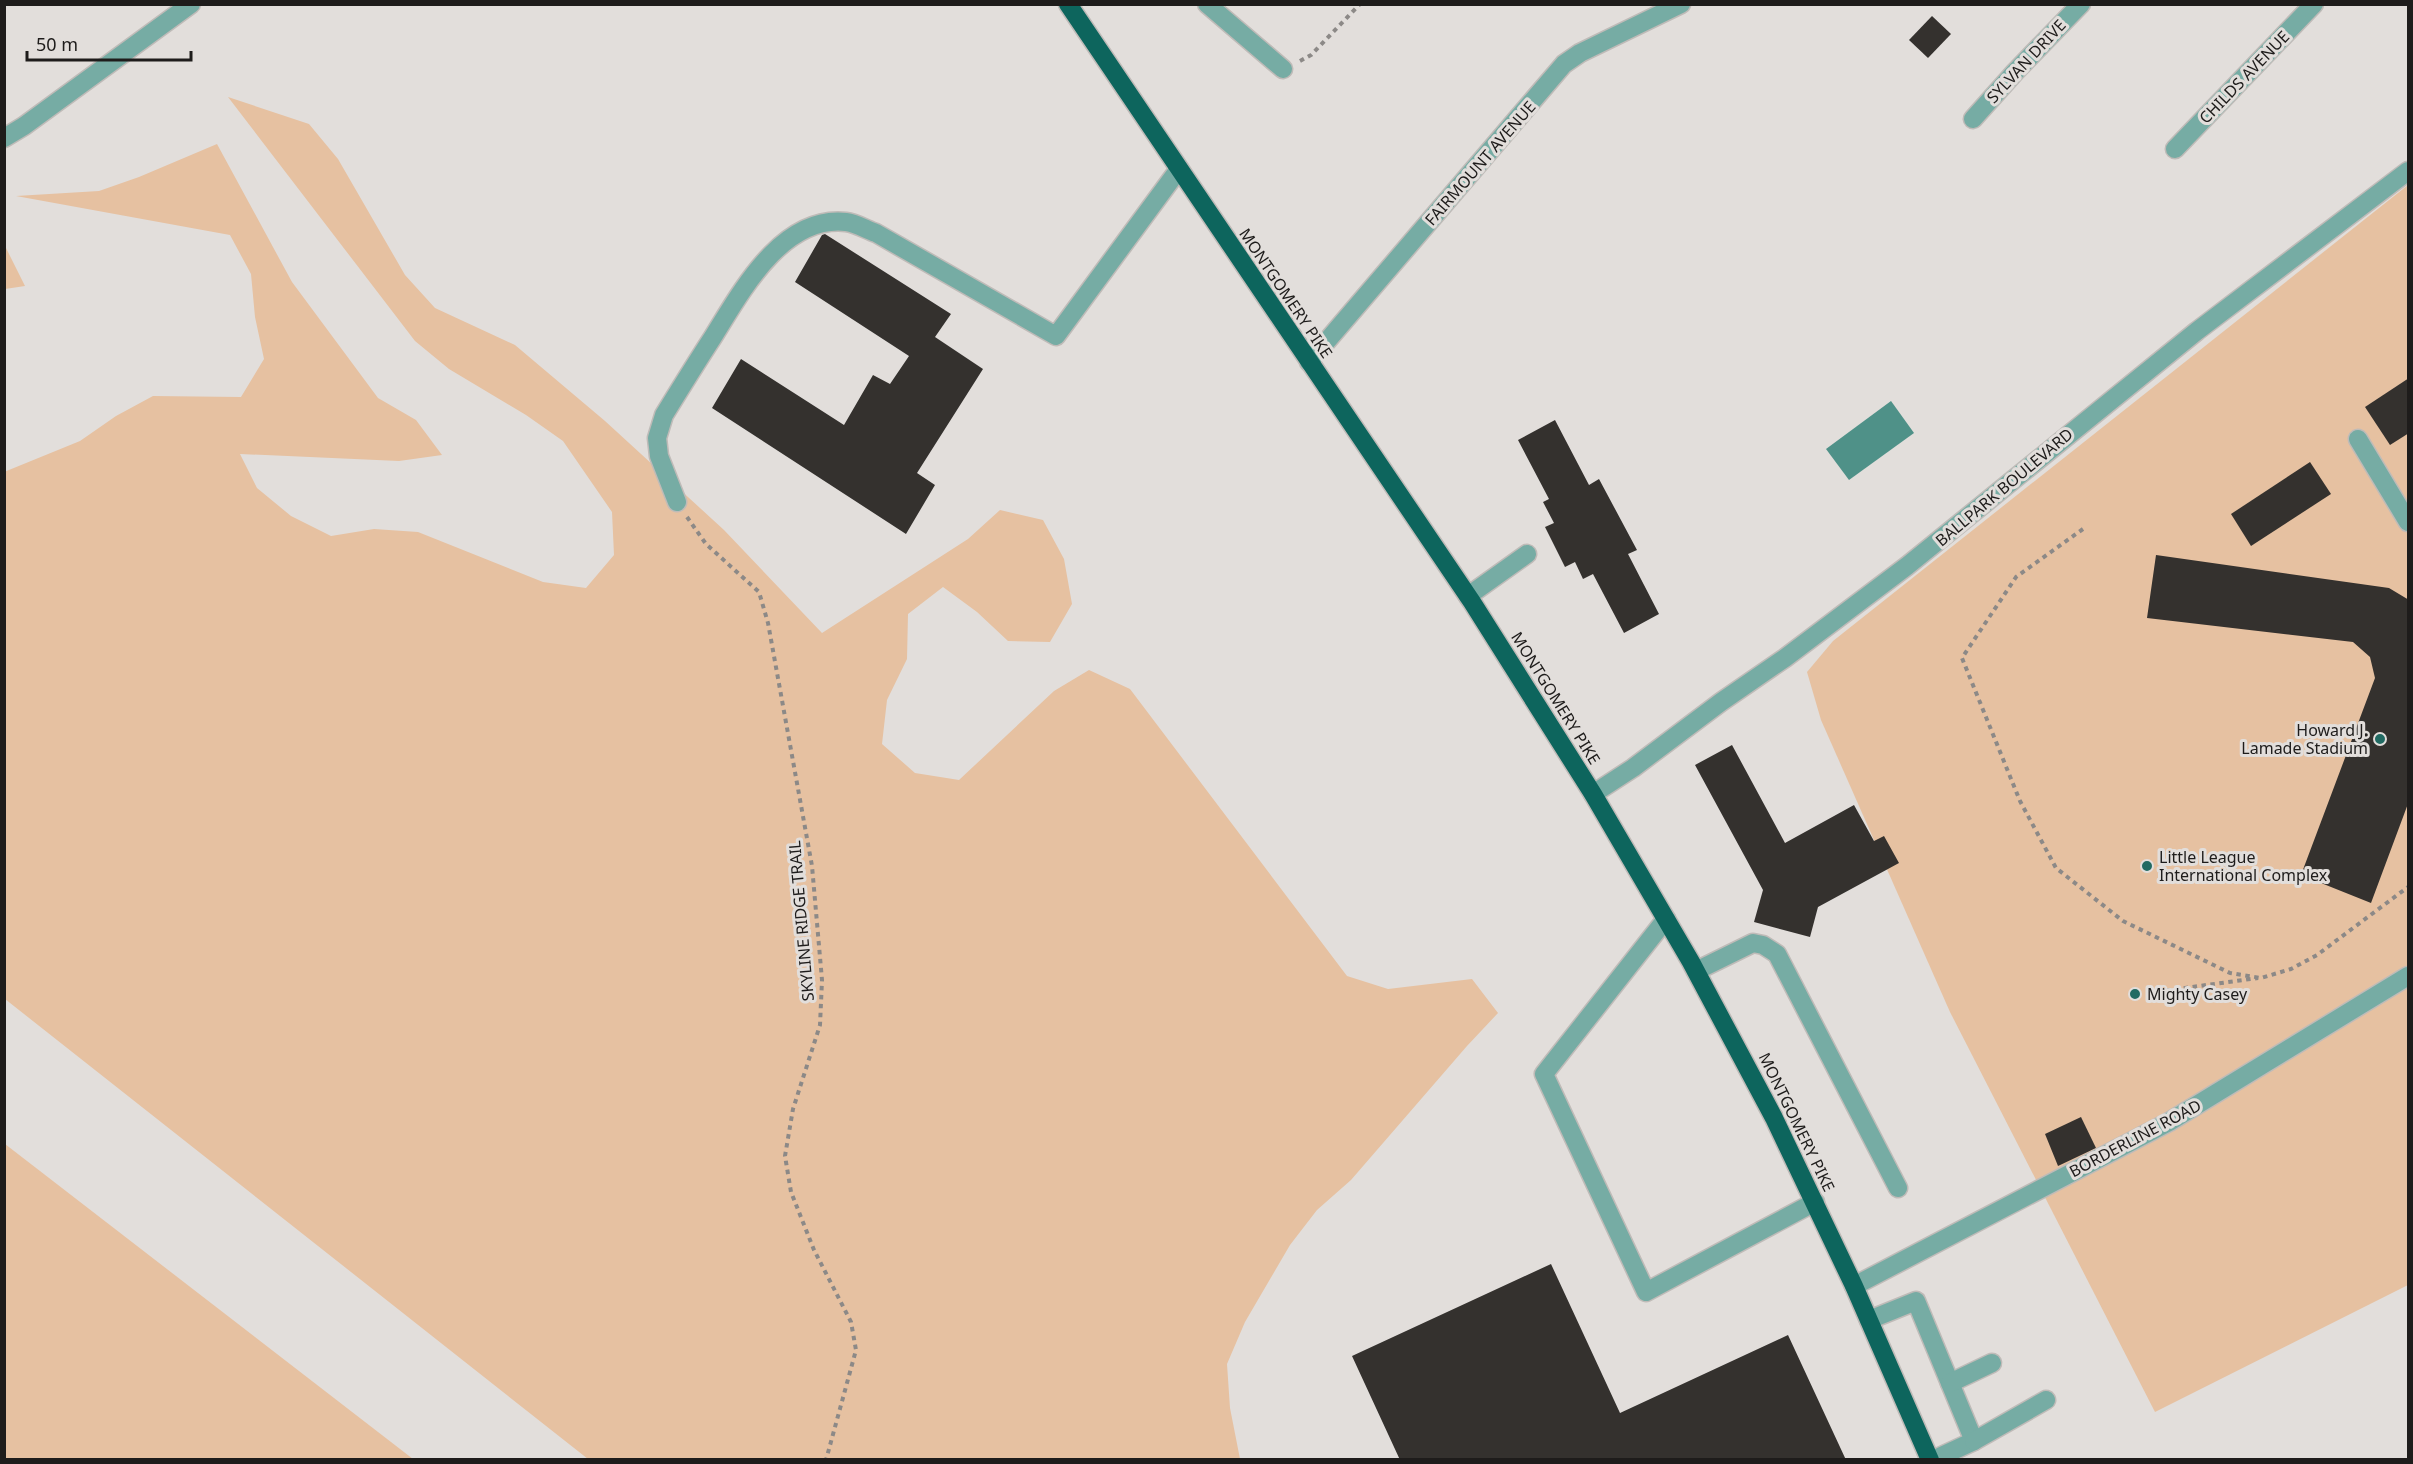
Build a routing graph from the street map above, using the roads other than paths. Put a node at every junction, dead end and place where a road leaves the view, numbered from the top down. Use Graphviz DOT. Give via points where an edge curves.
graph roads {
  1 [pos="191,4"];
  2 [pos="1068,4"];
  3 [pos="1207,4"];
  4 [pos="1681,4"];
  5 [pos="2080,4"];
  6 [pos="2314,4"];
  7 [pos="1283,69"];
  8 [pos="1973,119"];
  9 [pos="4,138"];
  10 [pos="2175,149"];
  11 [pos="1179,169"];
  12 [pos="2409,171"];
  13 [pos="1310,362"];
  14 [pos="2358,438"];
  15 [pos="676,502"];
  16 [pos="2409,522"];
  17 [pos="1527,554"];
  18 [pos="1468,596"];
  19 [pos="1593,794"];
  20 [pos="1665,919"];
  21 [pos="1696,971"];
  22 [pos="2409,976"];
  23 [pos="1898,1188"];
  24 [pos="1815,1202"];
  25 [pos="1854,1286"];
  26 [pos="1869,1320"];
  27 [pos="1992,1363"];
  28 [pos="1950,1383"];
  29 [pos="2046,1400"];
  30 [pos="1974,1441"];
  31 [pos="1931,1460"];
  1 -- 9 [label="street"];
  2 -- 11 [label="highway, MONTGOMERY PIKE"];
  3 -- 7 [label="street"];
  4 -- 13 [label="street, FAIRMOUNT AVENUE" via="1564,64"];
  5 -- 8 [label="street, SYLVAN DRIVE"];
  6 -- 10 [label="street, CHILDS AVENUE"];
  11 -- 13 [label="highway, MONTGOMERY PIKE"];
  11 -- 15 [label="street" via="1056,336 876,233 846,222 821,224 801,232 773,252 746,284 664,415 657,438 659,456"];
  12 -- 19 [label="street, BALLPARK BOULEVARD" via="2196,330 1907,566"];
  13 -- 18 [label="highway, MONTGOMERY PIKE"];
  14 -- 16 [label="street"];
  17 -- 18 [label="street"];
  18 -- 19 [label="highway, MONTGOMERY PIKE"];
  19 -- 20 [label="highway, MONTGOMERY PIKE"];
  20 -- 21 [label="highway, MONTGOMERY PIKE"];
  20 -- 24 [label="street" via="1544,1074 1646,1292"];
  21 -- 23 [label="street" via="1753,943 1778,954"];
  21 -- 24 [label="highway, MONTGOMERY PIKE"];
  22 -- 25 [label="street, BORDERLINE ROAD" via="2169,1122"];
  24 -- 25 [label="highway, MONTGOMERY PIKE"];
  25 -- 26 [label="highway, MONTGOMERY PIKE"];
  26 -- 28 [label="street" via="1916,1301"];
  26 -- 31 [label="highway, MONTGOMERY PIKE"];
  27 -- 28 [label="street"];
  28 -- 30 [label="street"];
  29 -- 30 [label="street"];
  30 -- 31 [label="street"];
}
